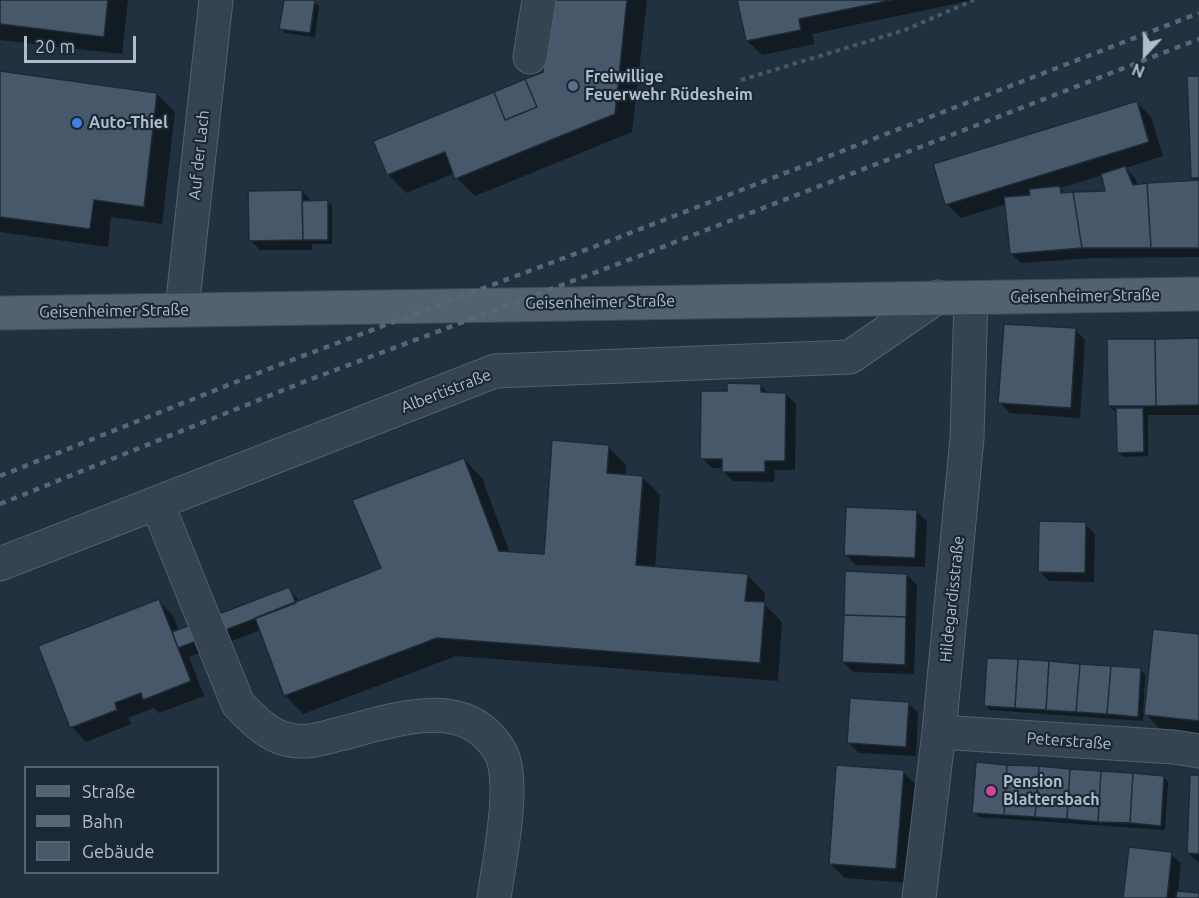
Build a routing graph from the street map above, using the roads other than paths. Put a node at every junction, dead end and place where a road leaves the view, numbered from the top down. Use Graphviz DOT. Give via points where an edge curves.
graph roads {
  1 [pos="216,0"];
  2 [pos="539,0"];
  3 [pos="530,57"];
  4 [pos="1199,294"];
  5 [pos="937,297"];
  6 [pos="971,298"];
  7 [pos="182,309"];
  8 [pos="0,313"];
  9 [pos="157,503"];
  10 [pos="0,564"];
  11 [pos="939,732"];
  12 [pos="1199,751"];
  13 [pos="494,898"];
  14 [pos="920,898"];
  1 -- 7 [label="street, Auf der Lach"];
  2 -- 3 [label="street"];
  4 -- 6 [label="main road, Geisenheimer Straße"];
  5 -- 6 [label="main road, Geisenheimer Straße"];
  5 -- 7 [label="main road, Geisenheimer Straße"];
  5 -- 9 [label="street, Albertistraße" via="850,357 495,371"];
  6 -- 11 [label="street, Hildegardisstraße" via="967,438"];
  7 -- 8 [label="main road, Geisenheimer Straße"];
  9 -- 10 [label="street, Albertistraße"];
  9 -- 13 [label="street" via="238,704 261,727 285,739 308,742 415,716 450,716 475,725 495,743 506,766 507,798"];
  11 -- 12 [label="street, Peterstraße"];
  11 -- 14 [label="street, Hildegardisstraße"];
}
